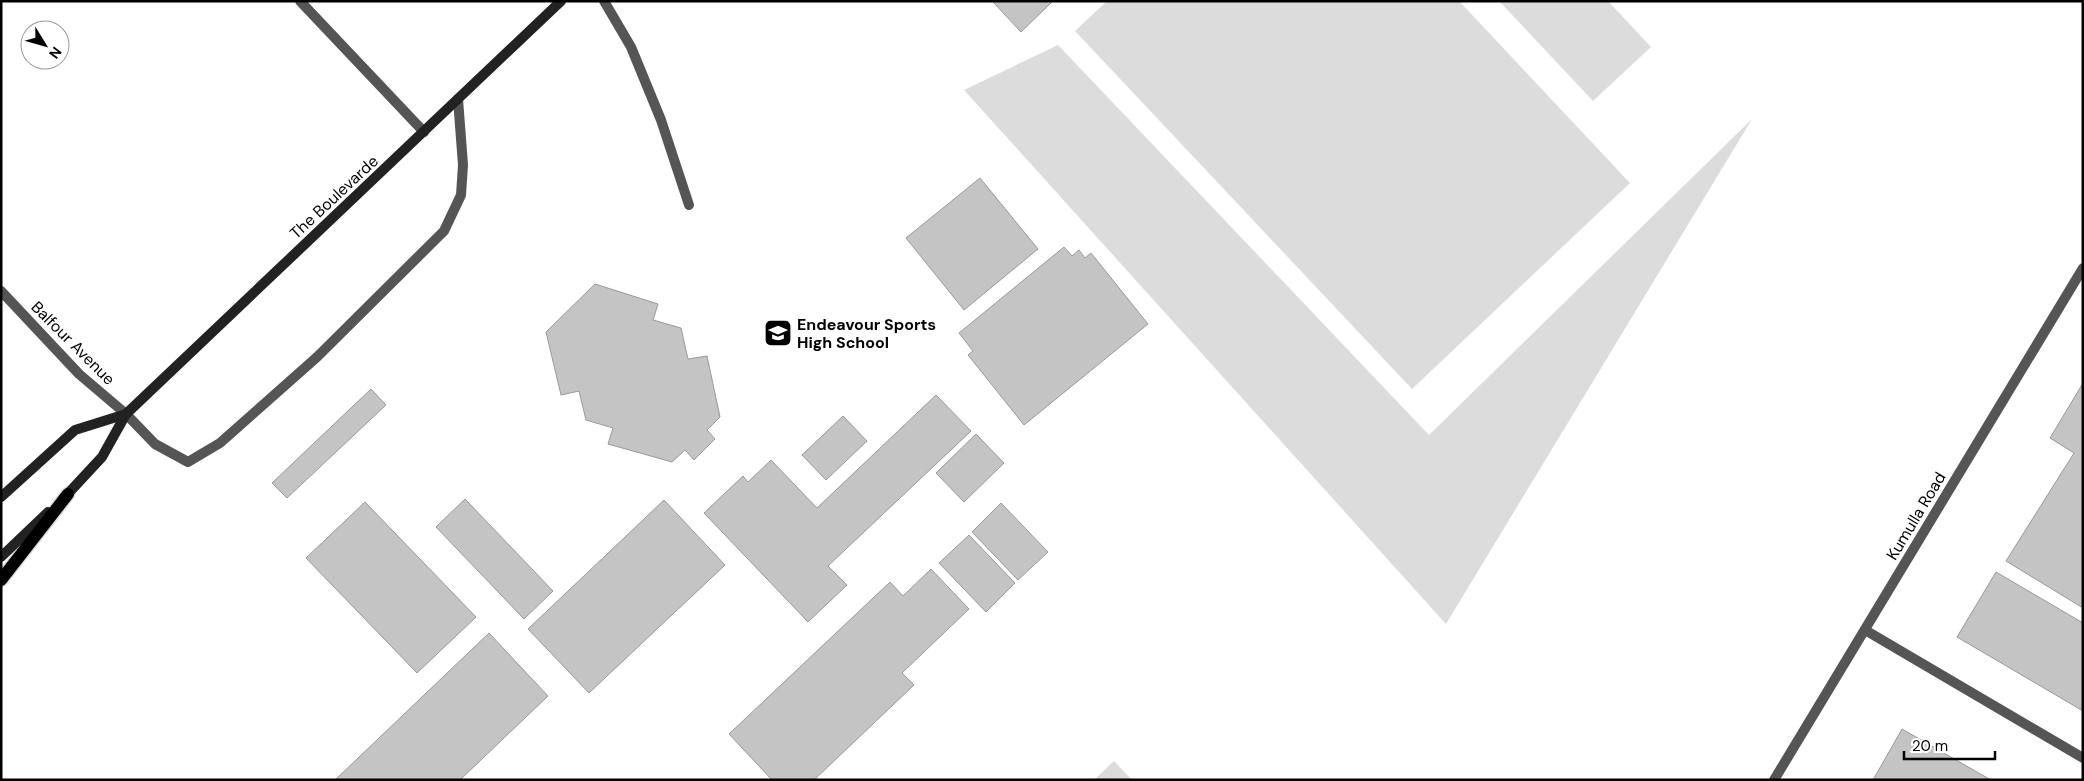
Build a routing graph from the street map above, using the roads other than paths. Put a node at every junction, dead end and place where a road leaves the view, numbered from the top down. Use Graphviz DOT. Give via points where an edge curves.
graph roads {
  1 [pos="300,1"];
  2 [pos="561,1"];
  3 [pos="604,1"];
  4 [pos="458,99"];
  5 [pos="424,132"];
  6 [pos="689,204"];
  7 [pos="2083,268"];
  8 [pos="1,291"];
  9 [pos="126,414"];
  10 [pos="68,494"];
  11 [pos="1,497"];
  12 [pos="1,557"];
  13 [pos="1,580"];
  14 [pos="1865,630"];
  15 [pos="2083,758"];
  16 [pos="1774,780"];
  1 -- 5 [label="street"];
  2 -- 4 [label="main road, The Boulevarde"];
  3 -- 6 [label="street" via="634,55 661,120"];
  4 -- 5 [label="main road, The Boulevarde"];
  4 -- 9 [label="street, Balfour Avenue" via="463,166 461,195 444,231 324,350 220,443 188,462 155,444"];
  5 -- 9 [label="main road, The Boulevarde"];
  7 -- 14 [label="street, Kumulla Road"];
  8 -- 9 [label="street, Balfour Avenue" via="79,374"];
  9 -- 10 [label="main road, The Boulevarde" via="102,457"];
  9 -- 11 [label="main road, The Boulevarde" via="75,430"];
  10 -- 12 [label="main road, The Boulevarde"];
  10 -- 13 [label="main road"];
  14 -- 15 [label="street"];
  14 -- 16 [label="street, Kumulla Road"];
}
